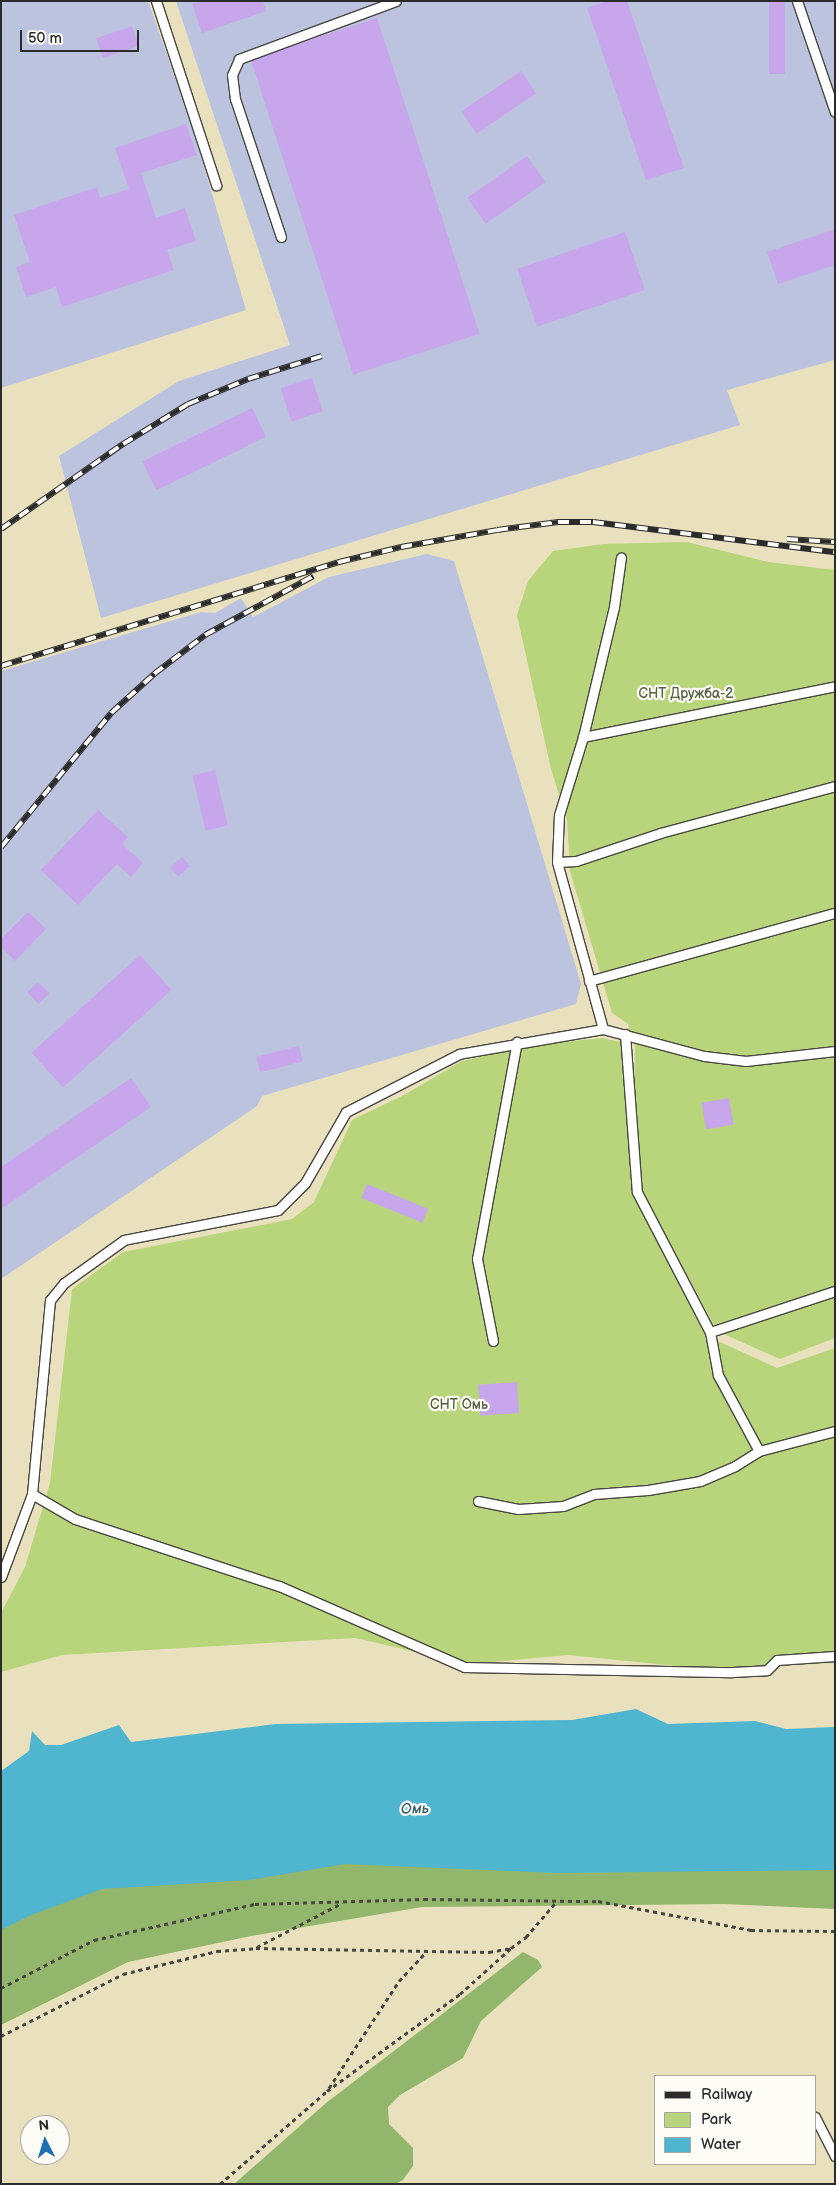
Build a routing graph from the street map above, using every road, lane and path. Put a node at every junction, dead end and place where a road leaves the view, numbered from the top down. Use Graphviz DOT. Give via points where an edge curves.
graph roads {
  1 [pos="156,1"];
  2 [pos="394,1"];
  3 [pos="797,1"];
  4 [pos="835,112"];
  5 [pos="216,185"];
  6 [pos="281,237"];
  7 [pos="621,557"];
  8 [pos="835,686"];
  9 [pos="583,737"];
  10 [pos="835,786"];
  11 [pos="558,862"];
  12 [pos="835,912"];
  13 [pos="589,982"];
  14 [pos="603,1029"];
  15 [pos="625,1034"];
  16 [pos="517,1042"];
  17 [pos="835,1051"];
  18 [pos="835,1290"];
  19 [pos="710,1332"];
  20 [pos="493,1341"];
  21 [pos="835,1431"];
  22 [pos="758,1451"];
  23 [pos="32,1494"];
  24 [pos="478,1501"];
  25 [pos="1,1577"];
  26 [pos="835,1656"];
  27 [pos="557,1901"];
  28 [pos="345,1902"];
  29 [pos="835,1931"];
  30 [pos="256,1948"];
  31 [pos="512,1948"];
  32 [pos="425,1952"];
  33 [pos="1,1988"];
  34 [pos="1,2036"];
  35 [pos="327,2091"];
  36 [pos="816,2119"];
  37 [pos="835,2156"];
  38 [pos="220,2184"];
  1 -- 5 [label="lane"];
  2 -- 6 [label="lane" via="240,59 232,75 235,99"];
  3 -- 4 [label="lane"];
  7 -- 9 [label="lane" via="614,607"];
  8 -- 9 [label="lane"];
  9 -- 11 [label="lane" via="559,815"];
  10 -- 11 [label="lane" via="660,833 576,861"];
  11 -- 13 [label="lane"];
  12 -- 13 [label="lane"];
  13 -- 14 [label="lane"];
  14 -- 15 [label="lane"];
  14 -- 16 [label="lane"];
  15 -- 17 [label="lane" via="704,1056 746,1061"];
  15 -- 19 [label="lane" via="637,1192"];
  16 -- 20 [label="lane" via="477,1259"];
  16 -- 23 [label="lane" via="459,1054 346,1112 305,1183 278,1210 124,1240 64,1283 50,1300"];
  18 -- 19 [label="lane"];
  19 -- 22 [label="lane" via="718,1375"];
  21 -- 22 [label="lane"];
  22 -- 24 [label="lane" via="735,1466 700,1481 648,1490 594,1494 563,1506 518,1509"];
  23 -- 25 [label="lane"];
  23 -- 26 [label="lane" via="75,1519 279,1586 464,1667 732,1672 767,1670 777,1660"];
  27 -- 28 [label="path"];
  27 -- 29 [label="path" via="598,1901 751,1930"];
  27 -- 31 [label="path" via="526,1937"];
  28 -- 30 [label="path"];
  28 -- 33 [label="path" via="255,1904 94,1940"];
  30 -- 32 [label="path"];
  30 -- 34 [label="path" via="217,1951 123,1974"];
  31 -- 32 [label="path" via="489,1952"];
  31 -- 35 [label="path" via="460,1994"];
  32 -- 35 [label="path" via="399,1981"];
  35 -- 38 [label="path"];
  36 -- 37 [label="lane"];
}
